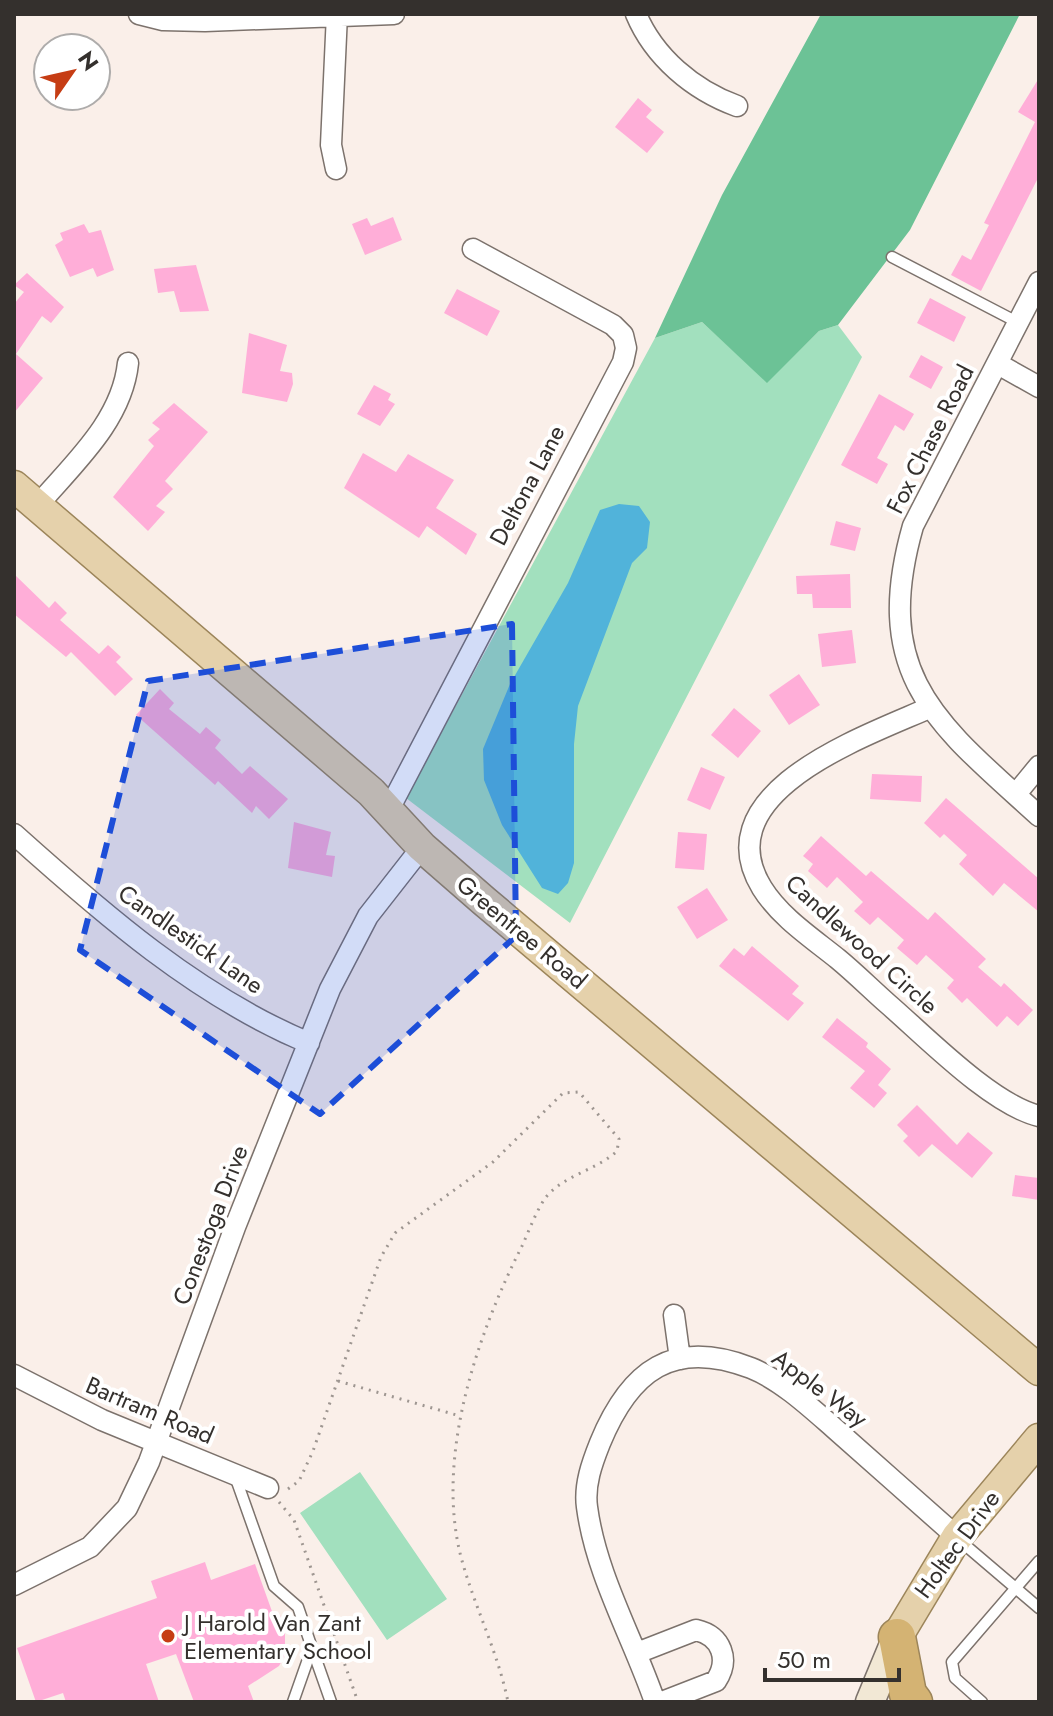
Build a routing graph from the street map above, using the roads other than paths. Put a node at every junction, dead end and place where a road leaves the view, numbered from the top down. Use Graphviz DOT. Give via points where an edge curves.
graph roads {
  1 [pos="139,14"];
  2 [pos="394,14"];
  3 [pos="636,14"];
  4 [pos="337,15"];
  5 [pos="737,106"];
  6 [pos="336,169"];
  7 [pos="473,249"];
  8 [pos="892,257"];
  9 [pos="1039,282"];
  10 [pos="1019,323"];
  11 [pos="128,363"];
  12 [pos="998,364"];
  13 [pos="1039,387"];
  14 [pos="14,486"];
  15 [pos="37,506"];
  16 [pos="929,708"];
  17 [pos="1039,766"];
  18 [pos="1016,794"];
  19 [pos="387,813"];
  20 [pos="1039,816"];
  21 [pos="14,834"];
  22 [pos="422,847"];
  23 [pos="309,1043"];
  24 [pos="1039,1116"];
  25 [pos="674,1315"];
  26 [pos="680,1359"];
  27 [pos="1039,1370"];
  28 [pos="14,1375"];
  29 [pos="1039,1439"];
  30 [pos="156,1442"];
  31 [pos="234,1474"];
  32 [pos="272,1493"];
  33 [pos="957,1537"];
  34 [pos="1039,1561"];
  35 [pos="14,1585"];
  36 [pos="1016,1588"];
  37 [pos="1039,1608"];
  38 [pos="897,1637"];
  39 [pos="312,1648"];
  40 [pos="637,1653"];
  41 [pos="293,1702"];
  42 [pos="331,1702"];
  43 [pos="655,1702"];
  44 [pos="662,1702"];
  45 [pos="870,1702"];
  46 [pos="914,1702"];
  47 [pos="982,1702"];
  1 -- 4 [label="street" via="205,21"];
  2 -- 4 [label="street"];
  3 -- 5 [label="street" via="655,49 713,98"];
  4 -- 6 [label="street" via="331,145"];
  7 -- 19 [label="street, Deltona Lane" via="601,317 623,335 626,348"];
  8 -- 10 [label="lane"];
  9 -- 10 [label="street, Fox Chase Road"];
  10 -- 12 [label="street, Fox Chase Road"];
  11 -- 15 [label="street" via="112,415"];
  12 -- 13 [label="street"];
  12 -- 16 [label="street, Fox Chase Road" via="925,500 905,553 902,637"];
  14 -- 15 [label="main road, Greentree Road"];
  15 -- 19 [label="main road, Greentree Road" via="371,792"];
  16 -- 18 [label="street, Fox Chase Road" via="946,732"];
  16 -- 24 [label="street, Candlewood Circle" via="830,754 779,788 757,818 751,852 754,870 788,917 956,1064 1013,1105"];
  17 -- 18 [label="street"];
  18 -- 20 [label="street, Fox Chase Road"];
  19 -- 22 [label="main road, Greentree Road"];
  21 -- 23 [label="street, Candlestick Lane" via="148,947 270,1027"];
  22 -- 23 [label="street, Conestoga Drive" via="402,867 355,937"];
  22 -- 27 [label="main road, Greentree Road"];
  23 -- 30 [label="street, Conestoga Drive"];
  25 -- 26 [label="street"];
  26 -- 33 [label="street, Apple Way" via="707,1354 774,1382 816,1412"];
  26 -- 40 [label="street, Apple Way" via="638,1381 620,1402 588,1477 591,1529"];
  28 -- 30 [label="street, Bartram Road"];
  29 -- 33 [label="main road, Holtec Drive"];
  30 -- 31 [label="street, Bartram Road"];
  30 -- 35 [label="street, Conestoga Drive" via="139,1485 110,1529 65,1562"];
  31 -- 32 [label="street, Bartram Road"];
  31 -- 39 [label="lane" via="274,1586 298,1607"];
  33 -- 36 [label="lane"];
  33 -- 38 [label="main road, Holtec Drive"];
  34 -- 36 [label="lane"];
  36 -- 37 [label="lane"];
  36 -- 47 [label="lane" via="952,1662 955,1678"];
  38 -- 45 [label="street, Holtec Drive"];
  38 -- 46 [label="highway"];
  39 -- 41 [label="lane"];
  39 -- 42 [label="lane"];
  40 -- 43 [label="street, Apple Way"];
  40 -- 44 [label="street" via="696,1630 721,1648 724,1664 716,1681"];
}
